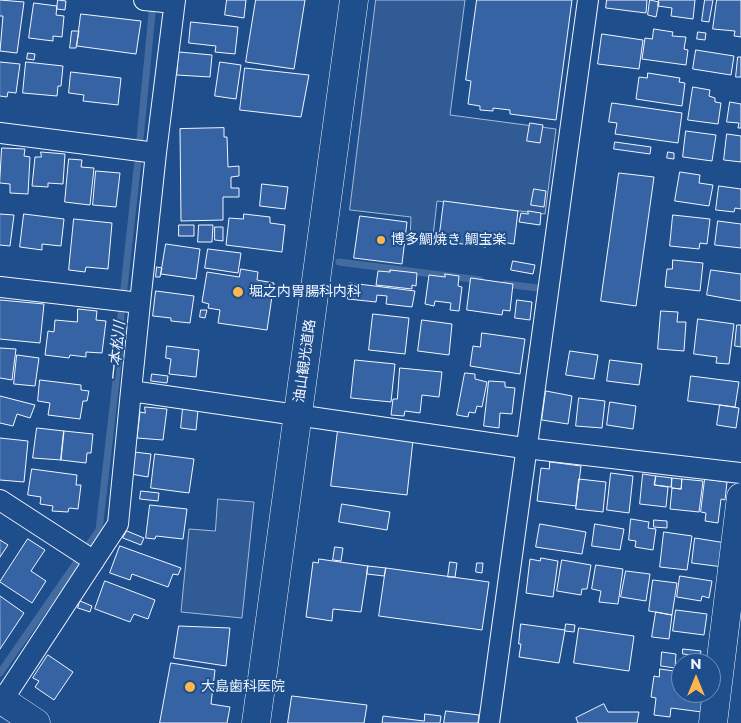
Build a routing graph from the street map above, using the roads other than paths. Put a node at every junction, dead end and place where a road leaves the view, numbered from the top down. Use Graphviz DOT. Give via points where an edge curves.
graph roads {
  1 [pos="144,0"];
  2 [pos="354,0"];
  3 [pos="588,0"];
  4 [pos="171,2"];
  5 [pos="0,133"];
  6 [pos="146,152"];
  7 [pos="0,286"];
  8 [pos="129,302"];
  9 [pos="131,391"];
  10 [pos="298,416"];
  11 [pos="526,448"];
  12 [pos="741,473"];
  13 [pos="741,497"];
  14 [pos="0,500"];
  15 [pos="85,555"];
  16 [pos="0,701"];
  17 [pos="36,723"];
  18 [pos="256,723"];
  19 [pos="489,723"];
  20 [pos="713,723"];
  1 -- 4 [label="street"];
  2 -- 10 [label="main road, 油山観光道路"];
  3 -- 11 [label="street"];
  4 -- 6 [label="street"];
  5 -- 6 [label="street"];
  6 -- 8 [label="street"];
  7 -- 8 [label="street"];
  8 -- 9 [label="street"];
  9 -- 10 [label="street"];
  9 -- 15 [label="street" via="118,524"];
  10 -- 11 [label="street"];
  10 -- 18 [label="main road, 油山観光道路"];
  11 -- 12 [label="street"];
  11 -- 19 [label="street"];
  13 -- 20 [label="main road"];
  14 -- 15 [label="street"];
  15 -- 16 [label="street"];
  16 -- 17 [label="main road"];
}
